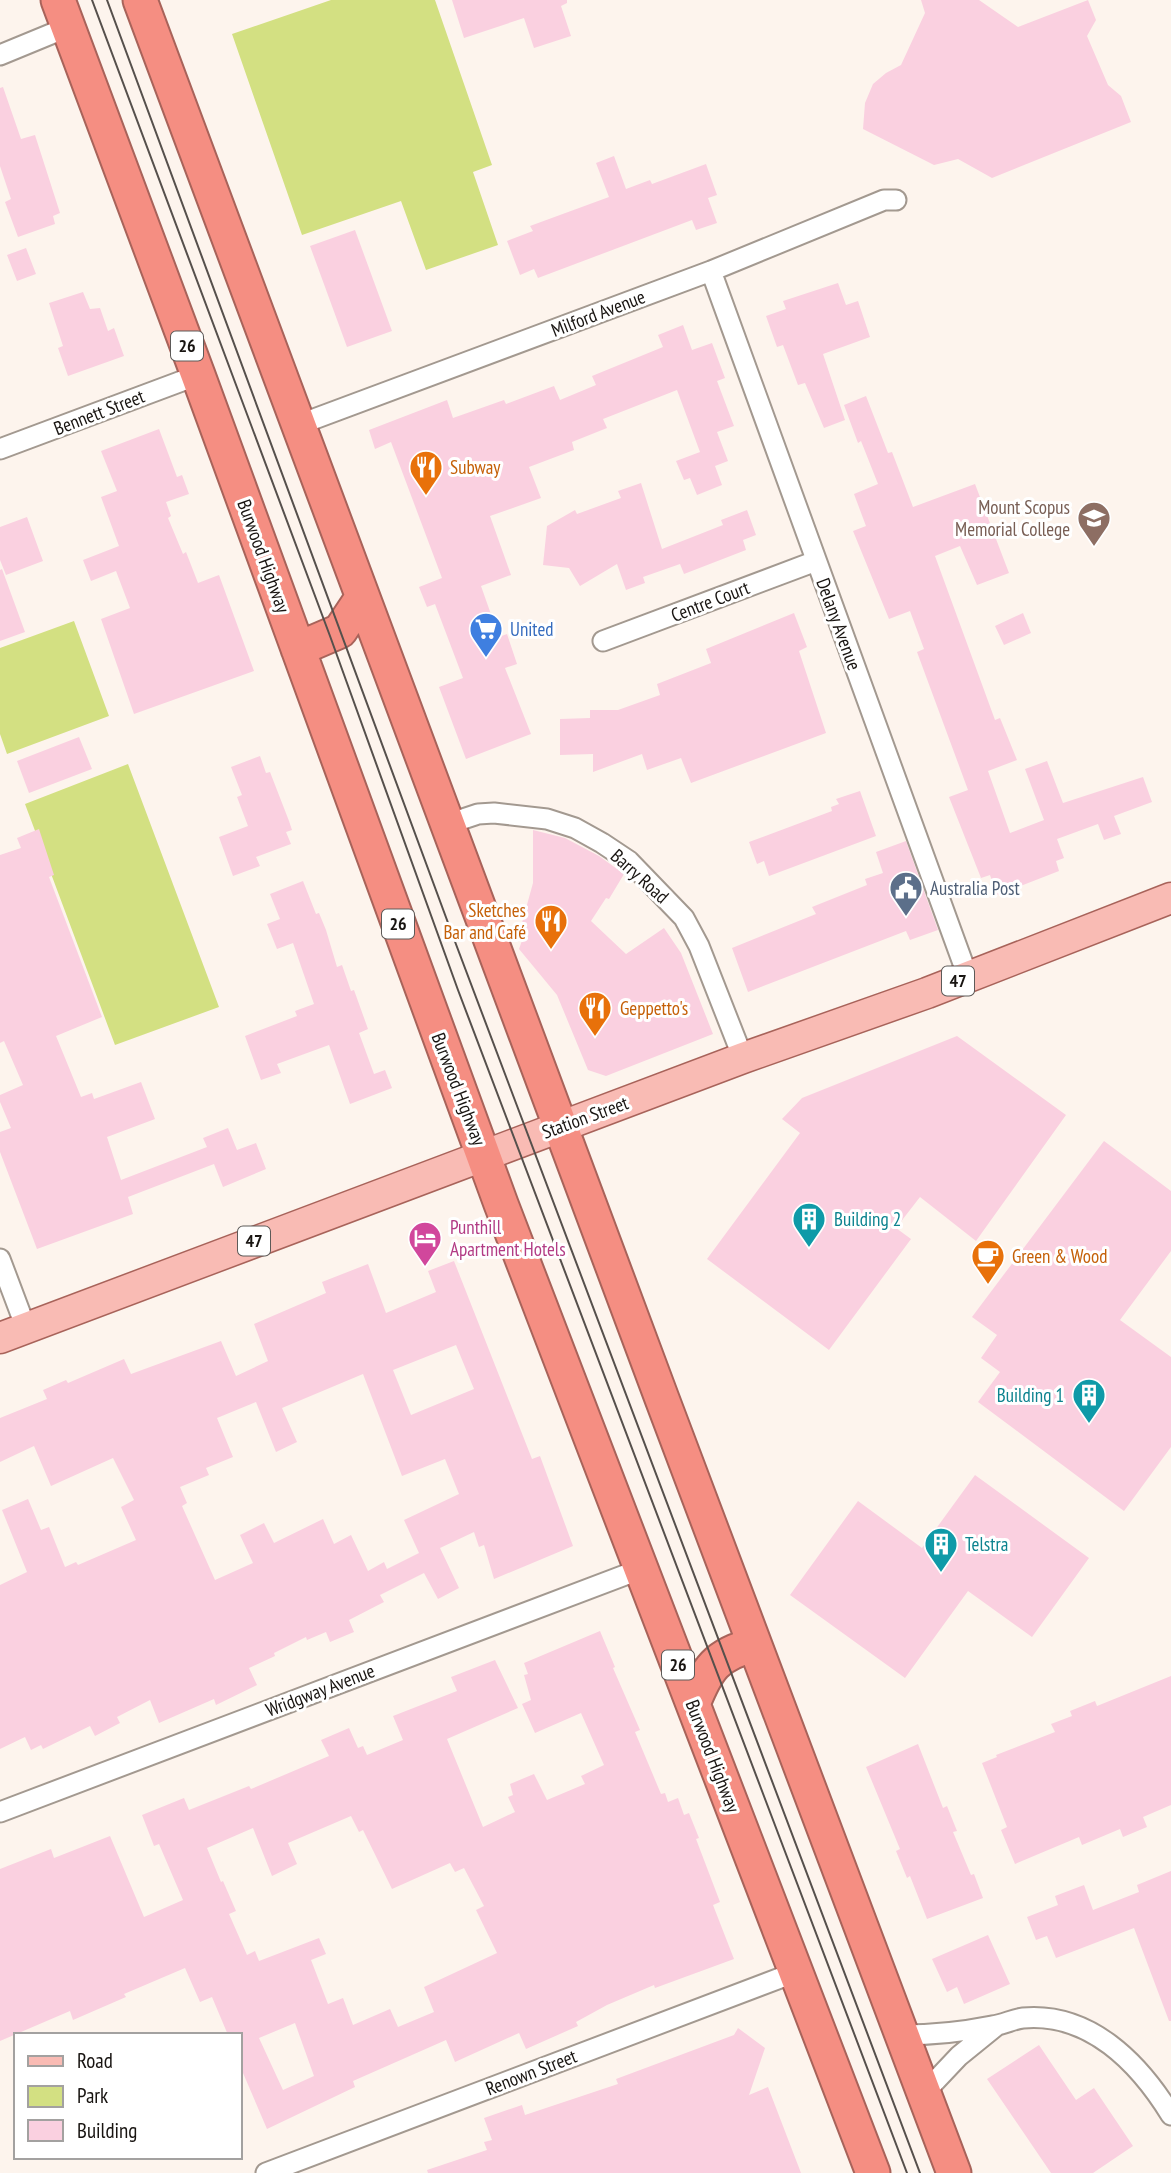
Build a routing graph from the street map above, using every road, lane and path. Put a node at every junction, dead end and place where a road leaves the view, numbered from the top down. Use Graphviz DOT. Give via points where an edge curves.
graph roads {
  1 [pos="140,0"];
  2 [pos="63,14"];
  3 [pos="0,55"];
  4 [pos="896,200"];
  5 [pos="711,271"];
  6 [pos="198,375"];
  7 [pos="298,425"];
  8 [pos="0,449"];
  9 [pos="816,561"];
  10 [pos="362,598"];
  11 [pos="603,641"];
  12 [pos="298,649"];
  13 [pos="448,824"];
  14 [pos="1171,898"];
  15 [pos="968,977"];
  16 [pos="743,1058"];
  17 [pos="561,1126"];
  18 [pos="484,1156"];
  19 [pos="0,1259"];
  20 [pos="13,1333"];
  21 [pos="641,1569"];
  22 [pos="754,1645"];
  23 [pos="693,1704"];
  24 [pos="0,1812"];
  25 [pos="796,1972"];
  26 [pos="996,2026"];
  27 [pos="902,2035"];
  28 [pos="924,2093"];
  29 [pos="1171,2115"];
  30 [pos="266,2173"];
  31 [pos="873,2173"];
  32 [pos="954,2173"];
  1 -- 7 [label="highway"];
  2 -- 3 [label="street"];
  2 -- 6 [label="highway, Burwood Highway / 26"];
  4 -- 5 [label="street, Milford Avenue" via="884,200"];
  5 -- 7 [label="street, Milford Avenue"];
  5 -- 9 [label="street, Delany Avenue"];
  6 -- 8 [label="street, Bennett Street"];
  6 -- 12 [label="highway, Burwood Highway / 26"];
  7 -- 10 [label="highway"];
  9 -- 11 [label="street, Centre Court"];
  9 -- 15 [label="street, Delany Avenue"];
  10 -- 12 [label="highway" via="340,631"];
  10 -- 13 [label="highway"];
  12 -- 18 [label="highway, Burwood Highway / 26"];
  13 -- 16 [label="street, Barry Road" via="478,814 547,819 575,828 628,862 684,918"];
  13 -- 17 [label="highway"];
  14 -- 15 [label="main road, Station Street / 47"];
  15 -- 16 [label="main road, Station Street / 47"];
  16 -- 17 [label="main road, Station Street / 47"];
  17 -- 18 [label="main road, Station Street / 47"];
  17 -- 22 [label="highway"];
  18 -- 20 [label="main road, Station Street / 47"];
  18 -- 21 [label="highway, Burwood Highway / 26"];
  19 -- 20 [label="street"];
  21 -- 23 [label="highway, Burwood Highway / 26"];
  21 -- 24 [label="street, Wridgway Avenue"];
  22 -- 23 [label="highway" via="736,1649 714,1663"];
  22 -- 27 [label="highway"];
  23 -- 25 [label="highway, Burwood Highway / 26"];
  25 -- 30 [label="street, Renown Street"];
  25 -- 31 [label="highway, Burwood Highway / 26"];
  26 -- 27 [label="street" via="943,2035"];
  26 -- 28 [label="street"];
  26 -- 29 [label="street" via="1021,2018 1048,2018 1104,2039 1132,2061"];
  27 -- 28 [label="highway"];
  28 -- 32 [label="highway"];
}
